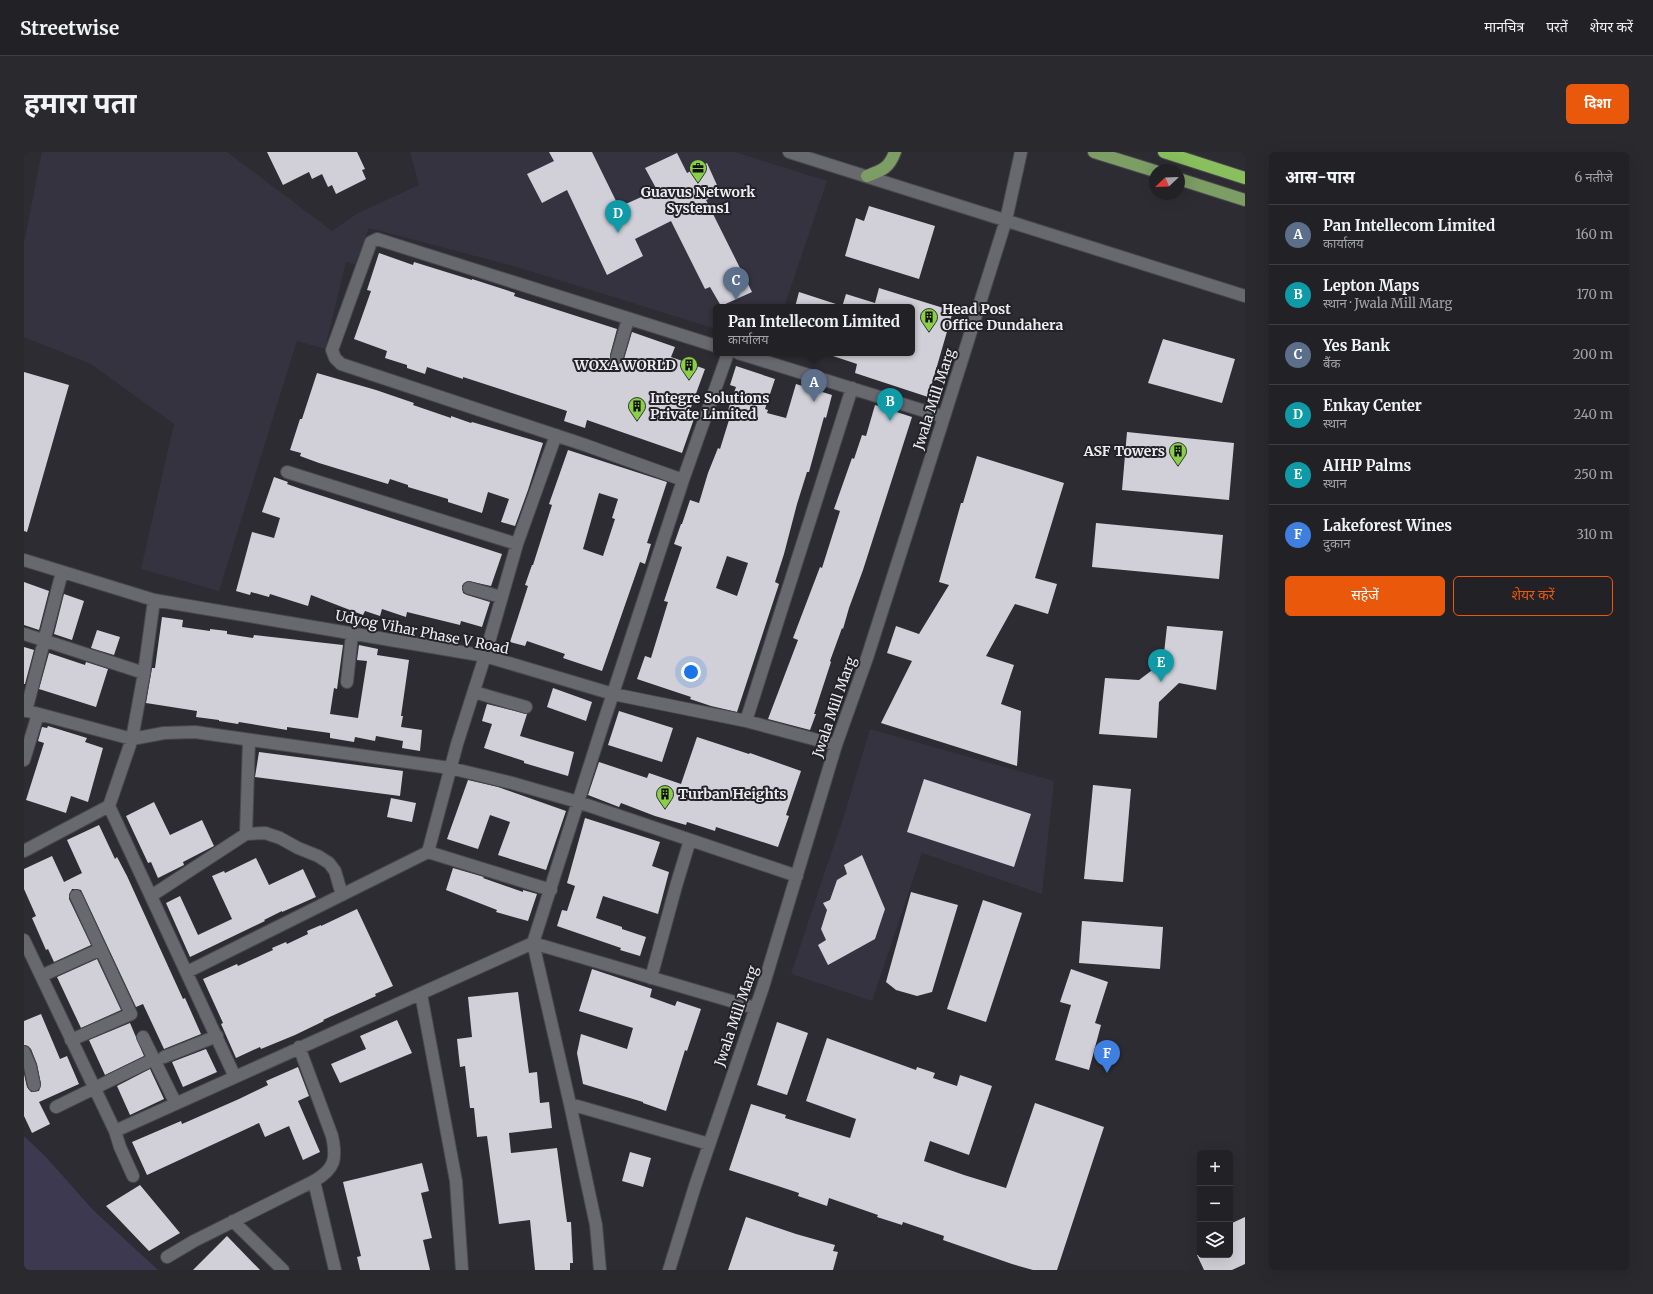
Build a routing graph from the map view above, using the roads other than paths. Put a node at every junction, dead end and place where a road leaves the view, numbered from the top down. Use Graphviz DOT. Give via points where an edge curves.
graph roads {
  1 [pos="789,152"];
  2 [pos="895,152"];
  3 [pos="1021,152"];
  4 [pos="1094,152"];
  5 [pos="1164,152"];
  6 [pos="1149,169"];
  7 [pos="867,176"];
  8 [pos="1245,178"];
  9 [pos="1185,181"];
  10 [pos="1245,200"];
  11 [pos="1006,220"];
  12 [pos="1245,296"];
  13 [pos="628,319"];
  14 [pos="713,345"];
  15 [pos="727,356"];
  16 [pos="748,356"];
  17 [pos="617,357"];
  18 [pos="852,388"];
  19 [pos="944,417"];
  20 [pos="556,435"];
  21 [pos="287,472"];
  22 [pos="683,480"];
  23 [pos="517,544"];
  24 [pos="24,560"];
  25 [pos="62,572"];
  26 [pos="469,588"];
  27 [pos="501,597"];
  28 [pos="154,600"];
  29 [pos="24,634"];
  30 [pos="352,634"];
  31 [pos="44,640"];
  32 [pos="485,656"];
  33 [pos="144,673"];
  34 [pos="347,682"];
  35 [pos="474,692"];
  36 [pos="613,694"];
  37 [pos="526,707"];
  38 [pos="25,710"];
  39 [pos="38,714"];
  40 [pos="746,721"];
  41 [pos="132,739"];
  42 [pos="249,740"];
  43 [pos="836,745"];
  44 [pos="24,760"];
  45 [pos="450,768"];
  46 [pos="578,802"];
  47 [pos="109,806"];
  48 [pos="246,834"];
  49 [pos="690,840"];
  50 [pos="24,851"];
  51 [pos="428,852"];
  52 [pos="796,876"];
  53 [pos="551,890"];
  54 [pos="342,895"];
  55 [pos="76,896"];
  56 [pos="151,896"];
  57 [pos="24,940"];
  58 [pos="533,944"];
  59 [pos="101,949"];
  60 [pos="29,961"];
  61 [pos="187,972"];
  62 [pos="41,976"];
  63 [pos="651,978"];
  64 [pos="421,994"];
  65 [pos="755,1008"];
  66 [pos="217,1036"];
  67 [pos="143,1037"];
  68 [pos="71,1040"];
  69 [pos="299,1047"];
  70 [pos="24,1052"];
  71 [pos="159,1058"];
  72 [pos="235,1077"];
  73 [pos="34,1085"];
  74 [pos="95,1089"];
  75 [pos="176,1102"];
  76 [pos="570,1104"];
  77 [pos="56,1107"];
  78 [pos="115,1131"];
  79 [pos="709,1144"];
  80 [pos="133,1176"];
  81 [pos="314,1182"];
  82 [pos="233,1221"];
  83 [pos="167,1257"];
  84 [pos="283,1270"];
  85 [pos="335,1270"];
  86 [pos="462,1270"];
  87 [pos="600,1270"];
  88 [pos="670,1270"];
  1 -- 7 [label="street"];
  2 -- 7 [label="main road" via="891,162 882,171"];
  3 -- 11 [label="street, Jwala Mill Marg"];
  4 -- 6 [label="main road"];
  5 -- 8 [label="highway"];
  7 -- 11 [label="street"];
  9 -- 10 [label="main road"];
  11 -- 12 [label="street"];
  11 -- 19 [label="street, Jwala Mill Marg"];
  13 -- 14 [label="street"];
  13 -- 17 [label="street"];
  13 -- 20 [label="street" via="377,239 371,242 332,350 335,358 341,364"];
  15 -- 22 [label="street"];
  16 -- 18 [label="street"];
  18 -- 19 [label="street"];
  18 -- 40 [label="street"];
  19 -- 43 [label="street, Jwala Mill Marg" via="867,658"];
  20 -- 22 [label="street"];
  20 -- 23 [label="street"];
  21 -- 23 [label="street"];
  22 -- 36 [label="street"];
  23 -- 27 [label="street"];
  24 -- 25 [label="street, Udyog Vihar Phase V Road"];
  25 -- 28 [label="street, Udyog Vihar Phase V Road"];
  25 -- 31 [label="street"];
  26 -- 27 [label="street"];
  27 -- 32 [label="street"];
  28 -- 30 [label="street, Udyog Vihar Phase V Road"];
  28 -- 33 [label="street"];
  29 -- 31 [label="street"];
  30 -- 32 [label="street, Udyog Vihar Phase V Road"];
  30 -- 34 [label="street"];
  31 -- 33 [label="street"];
  31 -- 38 [label="street"];
  32 -- 35 [label="street"];
  32 -- 36 [label="street, Udyog Vihar Phase V Road"];
  33 -- 41 [label="street"];
  35 -- 37 [label="street"];
  35 -- 45 [label="street"];
  36 -- 40 [label="street, Udyog Vihar Phase V Road"];
  36 -- 46 [label="street"];
  38 -- 39 [label="street"];
  39 -- 41 [label="street"];
  39 -- 44 [label="street"];
  40 -- 43 [label="street, Udyog Vihar Phase V Road"];
  41 -- 42 [label="street" via="164,733 195,732"];
  41 -- 47 [label="street"];
  42 -- 45 [label="street"];
  42 -- 48 [label="street"];
  43 -- 52 [label="street, Jwala Mill Marg"];
  45 -- 46 [label="street"];
  45 -- 51 [label="street"];
  46 -- 49 [label="street"];
  46 -- 53 [label="street"];
  47 -- 50 [label="street"];
  47 -- 56 [label="street"];
  48 -- 54 [label="street" via="265,833 324,859 335,871"];
  48 -- 56 [label="street"];
  49 -- 52 [label="street"];
  49 -- 63 [label="street"];
  51 -- 53 [label="street"];
  51 -- 54 [label="street"];
  52 -- 65 [label="street, Jwala Mill Marg"];
  53 -- 58 [label="street"];
  54 -- 61 [label="street"];
  55 -- 59 [label="street"];
  56 -- 61 [label="street"];
  57 -- 60 [label="street"];
  58 -- 63 [label="street"];
  58 -- 64 [label="street"];
  58 -- 76 [label="street"];
  59 -- 62 [label="street"];
  59 -- 68 [label="street" via="131,1014"];
  60 -- 62 [label="street"];
  61 -- 66 [label="street"];
  62 -- 68 [label="street"];
  63 -- 65 [label="street"];
  64 -- 69 [label="street"];
  64 -- 86 [label="street" via="456,1181"];
  65 -- 79 [label="street, Jwala Mill Marg"];
  66 -- 71 [label="street"];
  66 -- 72 [label="street"];
  67 -- 71 [label="street"];
  68 -- 74 [label="street"];
  69 -- 72 [label="street"];
  69 -- 81 [label="street" via="336,1150 334,1163"];
  70 -- 73 [label="street"];
  71 -- 74 [label="street"];
  71 -- 75 [label="street"];
  72 -- 75 [label="street"];
  74 -- 77 [label="street"];
  74 -- 78 [label="street"];
  75 -- 78 [label="street"];
  76 -- 79 [label="street"];
  76 -- 87 [label="street" via="596,1225"];
  78 -- 80 [label="street"];
  79 -- 88 [label="street, Jwala Mill Marg"];
  81 -- 82 [label="street"];
  81 -- 85 [label="street"];
  82 -- 83 [label="street"];
  82 -- 84 [label="street"];
}
